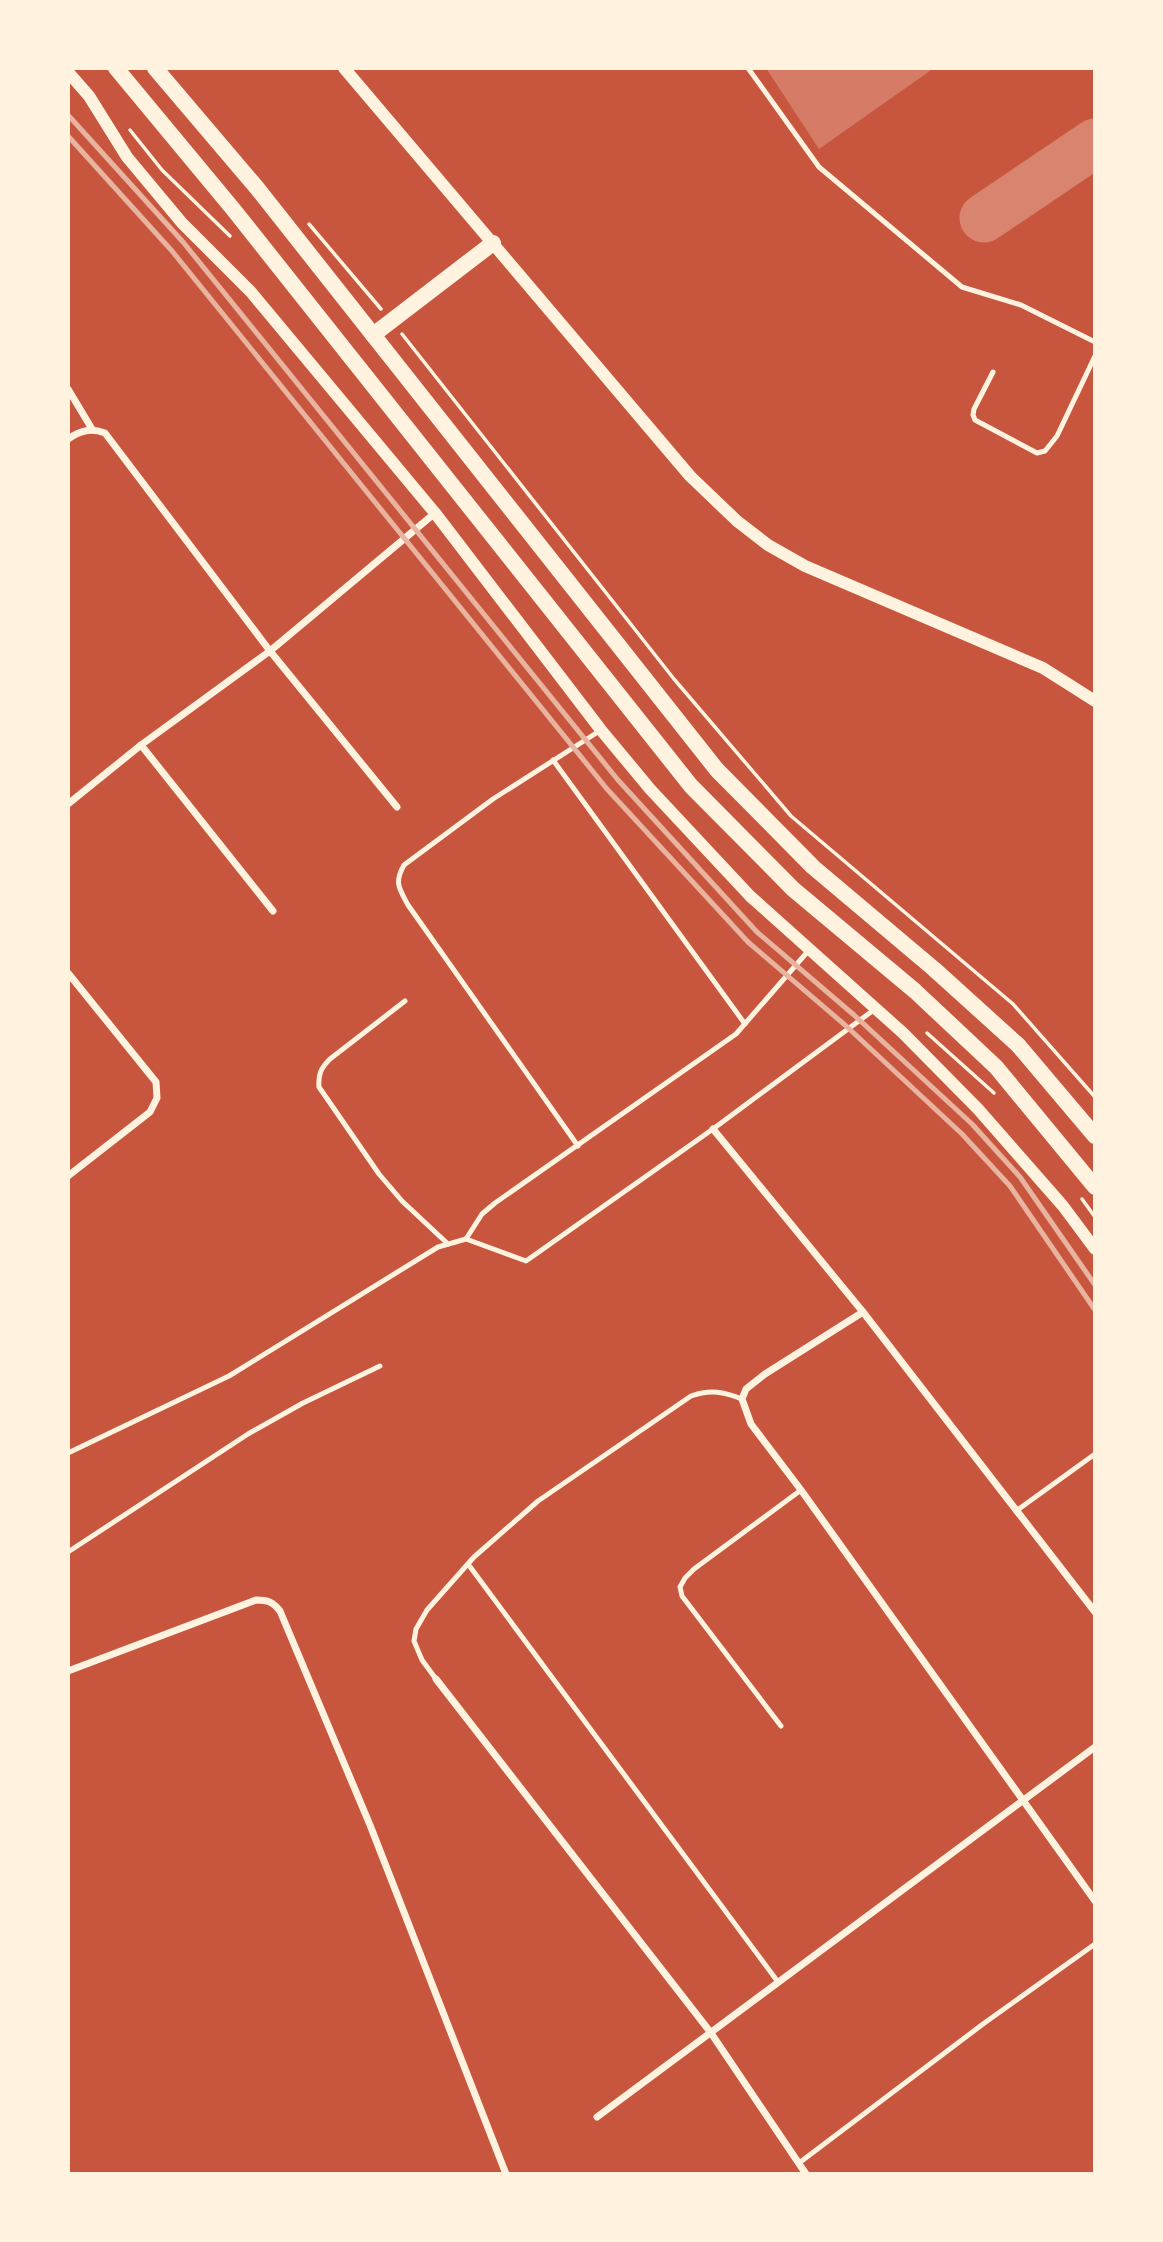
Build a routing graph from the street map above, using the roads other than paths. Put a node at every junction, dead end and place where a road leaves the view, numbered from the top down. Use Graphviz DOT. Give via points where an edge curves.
graph roads {
  1 [pos="116,68"];
  2 [pos="155,68"];
  3 [pos="344,68"];
  4 [pos="748,68"];
  5 [pos="68,72"];
  6 [pos="493,243"];
  7 [pos="373,334"];
  8 [pos="1095,342"];
  9 [pos="1095,356"];
  10 [pos="993,372"];
  11 [pos="68,389"];
  12 [pos="92,429"];
  13 [pos="68,439"];
  14 [pos="435,513"];
  15 [pos="270,651"];
  16 [pos="1093,696"];
  17 [pos="601,730"];
  18 [pos="141,745"];
  19 [pos="553,760"];
  20 [pos="68,804"];
  21 [pos="397,807"];
  22 [pos="273,911"];
  23 [pos="808,950"];
  24 [pos="68,973"];
  25 [pos="405,1001"];
  26 [pos="875,1009"];
  27 [pos="746,1024"];
  28 [pos="713,1129"];
  29 [pos="1095,1136"];
  30 [pos="578,1146"];
  31 [pos="68,1176"];
  32 [pos="1095,1187"];
  33 [pos="466,1239"];
  34 [pos="448,1244"];
  35 [pos="1095,1249"];
  36 [pos="863,1312"];
  37 [pos="380,1366"];
  38 [pos="742,1399"];
  39 [pos="68,1453"];
  40 [pos="1095,1454"];
  41 [pos="801,1490"];
  42 [pos="1016,1511"];
  43 [pos="68,1552"];
  44 [pos="468,1564"];
  45 [pos="1095,1612"];
  46 [pos="68,1671"];
  47 [pos="436,1679"];
  48 [pos="780,1726"];
  49 [pos="1095,1748"];
  50 [pos="1024,1801"];
  51 [pos="1095,1901"];
  52 [pos="1095,1944"];
  53 [pos="778,1982"];
  54 [pos="711,2033"];
  55 [pos="597,2118"];
  56 [pos="799,2163"];
  57 [pos="506,2174"];
  58 [pos="806,2174"];
  1 -- 32 [label="main road" via="691,786 793,889 915,991 996,1067"];
  2 -- 7 [label="main road"];
  3 -- 6 [label="street"];
  4 -- 8 [label="lane" via="819,167 961,287 1021,305"];
  5 -- 14 [label="street" via="89,96 127,158 182,223 251,292"];
  6 -- 7 [label="main road"];
  6 -- 16 [label="street" via="690,476 737,522 805,566 1043,668"];
  7 -- 29 [label="main road" via="717,770 813,867 1018,1045"];
  9 -- 10 [label="lane" via="1057,436 1045,451 1037,453 975,420 974,409"];
  11 -- 12 [label="street"];
  12 -- 13 [label="street"];
  12 -- 15 [label="street" via="105,433"];
  14 -- 15 [label="street"];
  14 -- 17 [label="street"];
  15 -- 18 [label="street"];
  15 -- 21 [label="street"];
  17 -- 19 [label="lane"];
  17 -- 23 [label="street" via="750,896"];
  18 -- 20 [label="street"];
  18 -- 22 [label="street"];
  19 -- 27 [label="lane"];
  19 -- 30 [label="lane" via="404,865 398,886"];
  23 -- 26 [label="street"];
  23 -- 27 [label="lane"];
  24 -- 31 [label="street" via="156,1082 157,1098 150,1112"];
  25 -- 34 [label="lane" via="322,1067 319,1087 379,1174"];
  26 -- 28 [label="lane"];
  26 -- 35 [label="street" via="978,1110"];
  27 -- 30 [label="lane"];
  28 -- 33 [label="lane" via="526,1261"];
  28 -- 36 [label="street"];
  30 -- 33 [label="lane" via="495,1203"];
  33 -- 34 [label="lane"];
  34 -- 39 [label="lane" via="229,1376"];
  36 -- 38 [label="street" via="765,1374"];
  36 -- 42 [label="street"];
  37 -- 43 [label="lane" via="248,1434"];
  38 -- 41 [label="street" via="751,1423"];
  38 -- 44 [label="lane" via="722,1391 691,1396 538,1501"];
  40 -- 42 [label="lane"];
  41 -- 48 [label="lane" via="694,1569 680,1587 682,1596"];
  41 -- 50 [label="street"];
  42 -- 45 [label="street"];
  44 -- 47 [label="lane" via="416,1629 414,1641"];
  44 -- 53 [label="lane"];
  46 -- 57 [label="street" via="256,1600 270,1601 280,1611 370,1825"];
  47 -- 54 [label="street"];
  49 -- 50 [label="street"];
  50 -- 51 [label="street"];
  50 -- 53 [label="street"];
  52 -- 56 [label="lane"];
  53 -- 54 [label="street"];
  54 -- 55 [label="street"];
  54 -- 56 [label="street"];
  56 -- 58 [label="street"];
}
